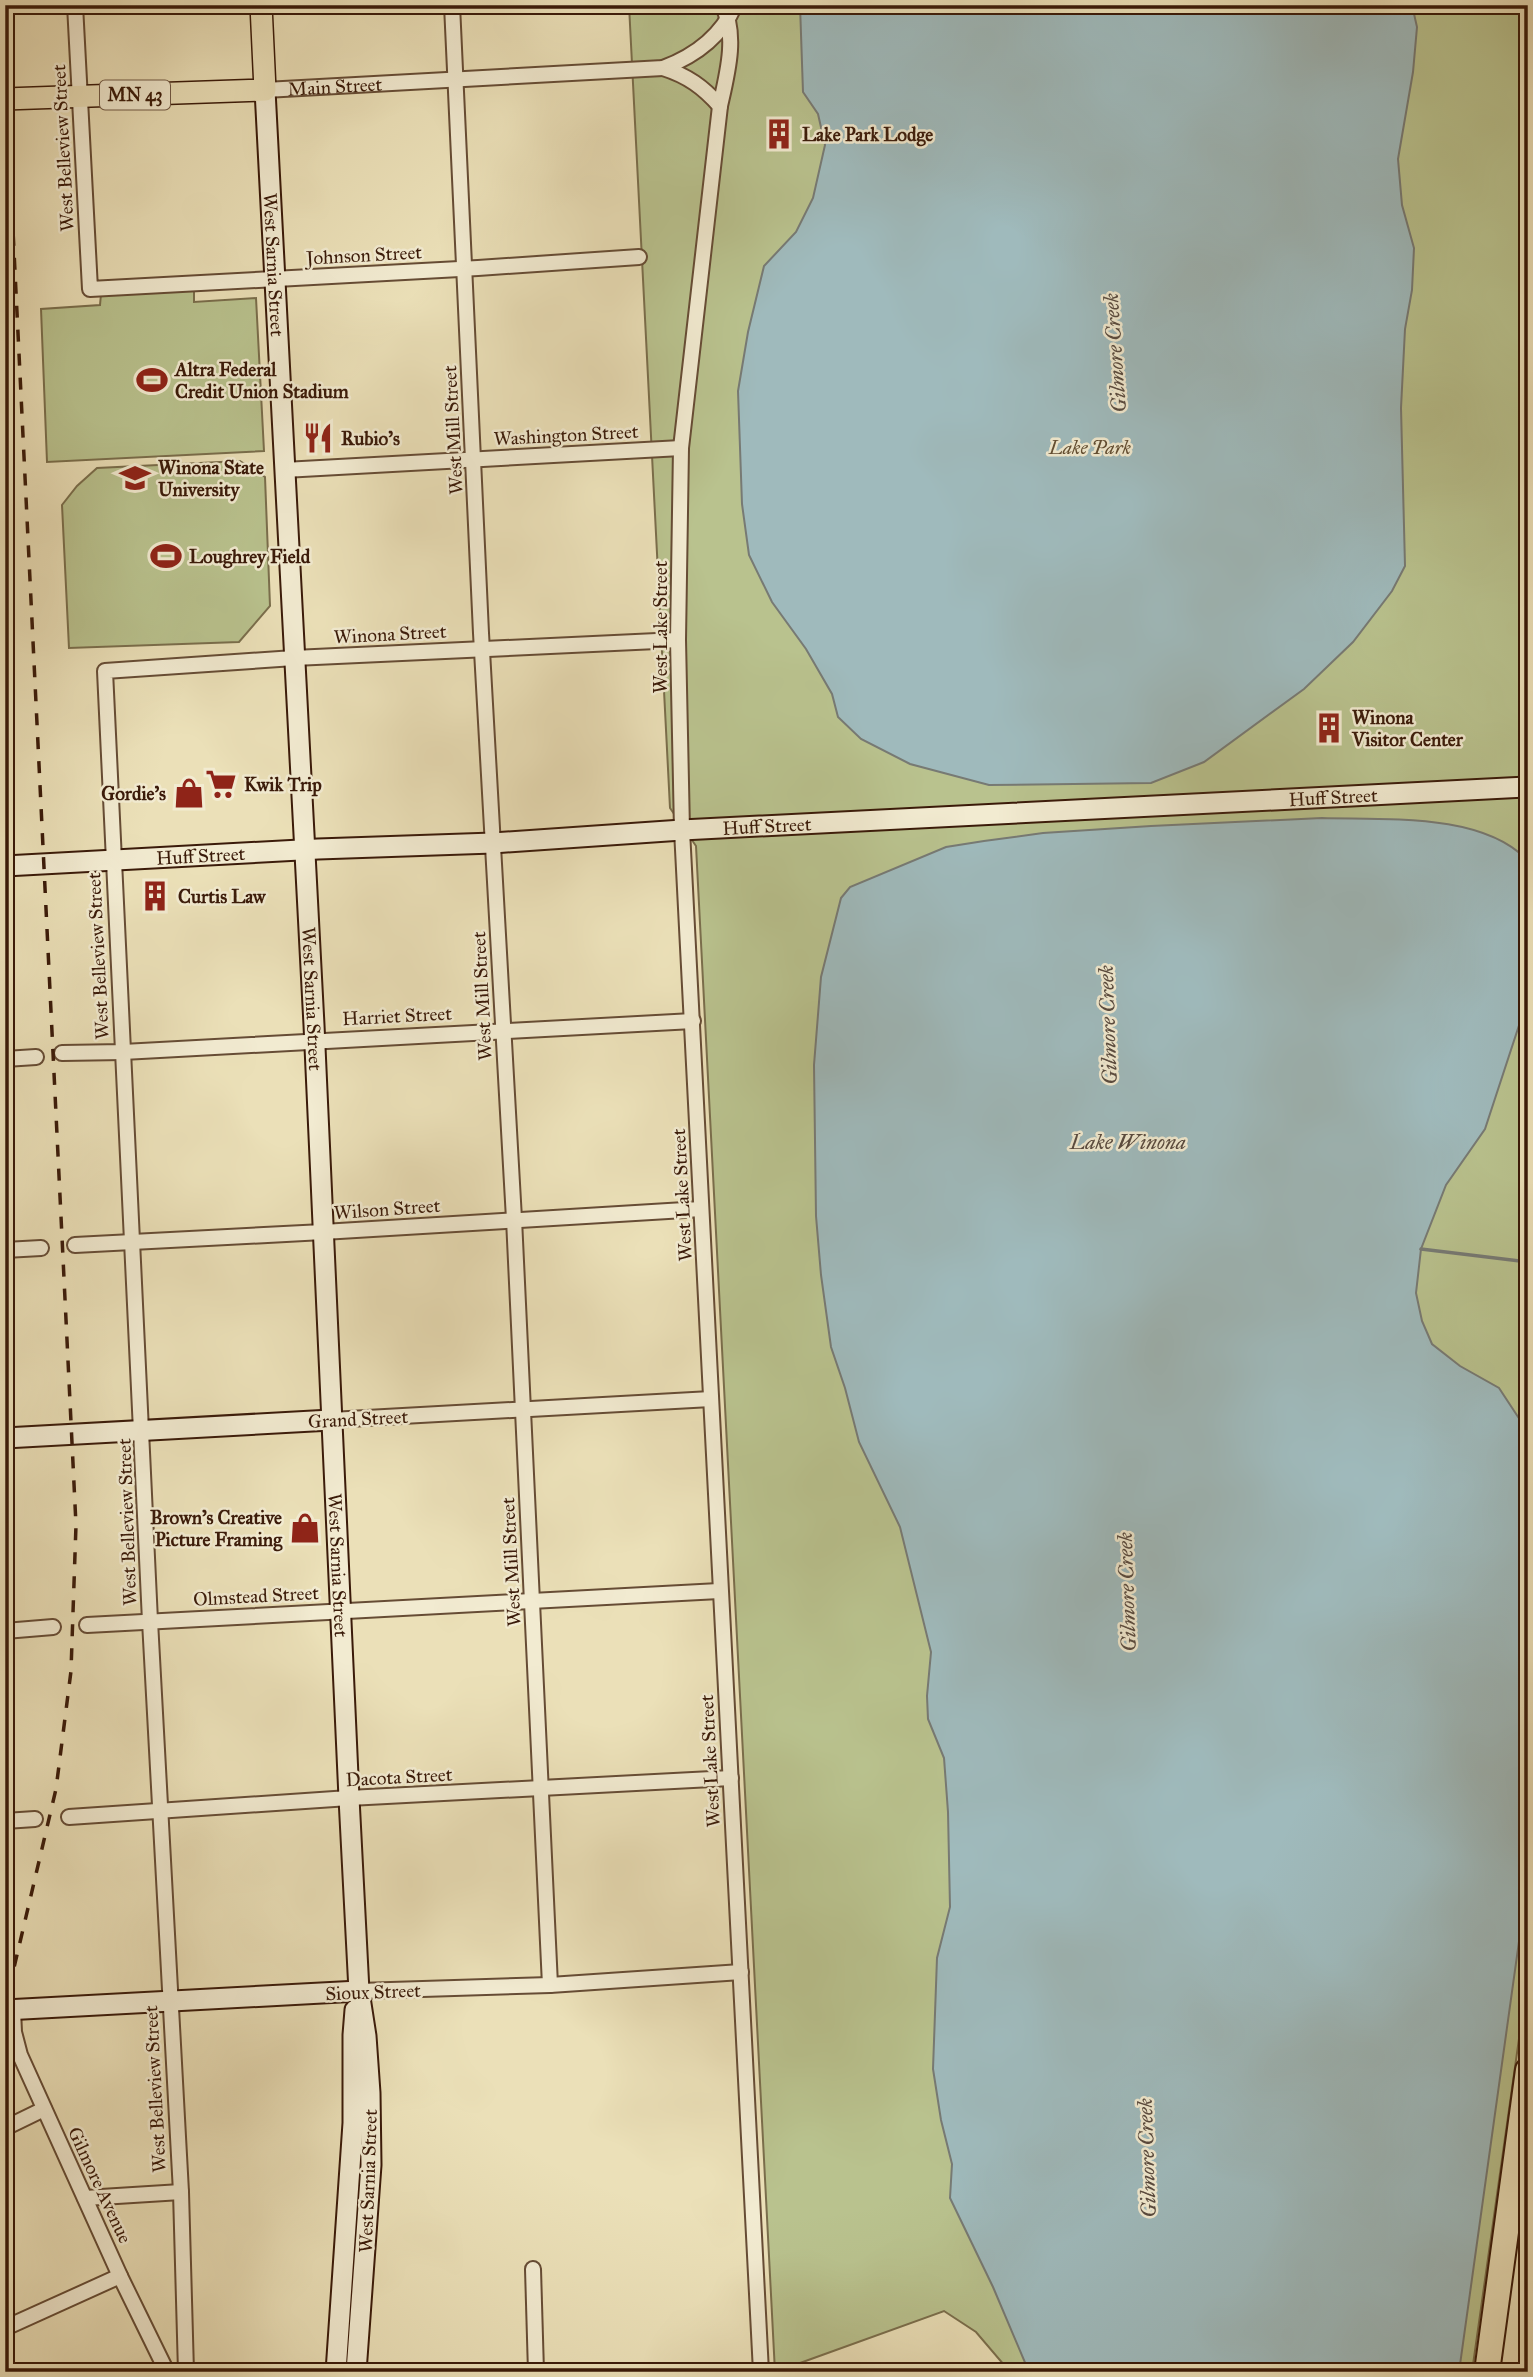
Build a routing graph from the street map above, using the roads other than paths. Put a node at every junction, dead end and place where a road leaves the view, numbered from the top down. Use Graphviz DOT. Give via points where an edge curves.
graph roads {
  1 [pos="75,5"];
  2 [pos="261,5"];
  3 [pos="452,5"];
  4 [pos="729,10"];
  5 [pos="663,68"];
  6 [pos="456,79"];
  7 [pos="265,90"];
  8 [pos="78,98"];
  9 [pos="5,99"];
  10 [pos="720,106"];
  11 [pos="639,257"];
  12 [pos="465,269"];
  13 [pos="275,279"];
  14 [pos="90,289"];
  15 [pos="681,448"];
  16 [pos="473,460"];
  17 [pos="284,470"];
  18 [pos="678,640"];
  19 [pos="482,649"];
  20 [pos="294,659"];
  21 [pos="105,671"];
  22 [pos="1528,787"];
  23 [pos="682,830"];
  24 [pos="493,843"];
  25 [pos="305,850"];
  26 [pos="112,860"];
  27 [pos="5,866"];
  28 [pos="693,1021"];
  29 [pos="502,1030"];
  30 [pos="315,1040"];
  31 [pos="123,1052"];
  32 [pos="62,1053"];
  33 [pos="36,1057"];
  34 [pos="5,1059"];
  35 [pos="701,1209"];
  36 [pos="514,1219"];
  37 [pos="323,1232"];
  38 [pos="134,1241"];
  39 [pos="75,1245"];
  40 [pos="41,1248"];
  41 [pos="5,1250"];
  42 [pos="711,1399"];
  43 [pos="522,1410"];
  44 [pos="331,1420"];
  45 [pos="142,1431"];
  46 [pos="5,1438"];
  47 [pos="719,1591"];
  48 [pos="532,1599"];
  49 [pos="341,1611"];
  50 [pos="150,1621"];
  51 [pos="88,1625"];
  52 [pos="53,1627"];
  53 [pos="5,1631"];
  54 [pos="731,1778"];
  55 [pos="541,1790"];
  56 [pos="349,1798"];
  57 [pos="160,1812"];
  58 [pos="69,1818"];
  59 [pos="35,1819"];
  60 [pos="5,1821"];
  61 [pos="741,1972"];
  62 [pos="550,1985"];
  63 [pos="359,1992"];
  64 [pos="169,2000"];
  65 [pos="9,2010"];
  66 [pos="1528,2070"];
  67 [pos="44,2109"];
  68 [pos="5,2128"];
  69 [pos="1528,2182"];
  70 [pos="181,2192"];
  71 [pos="85,2199"];
  72 [pos="533,2269"];
  73 [pos="120,2276"];
  74 [pos="5,2328"];
  75 [pos="167,2372"];
  76 [pos="186,2372"];
  77 [pos="336,2372"];
  78 [pos="356,2372"];
  79 [pos="536,2372"];
  80 [pos="761,2372"];
  81 [pos="1487,2372"];
  82 [pos="1502,2372"];
  1 -- 8 [label="street, West Belleview Street"];
  2 -- 7 [label="main road, West Sarnia Street"];
  3 -- 6 [label="street, West Mill Street"];
  4 -- 5 [label="street, Main Street" via="701,50"];
  4 -- 10 [label="street, West Lake Street"];
  5 -- 6 [label="street, Main Street"];
  5 -- 10 [label="street, Main Street" via="684,74"];
  6 -- 7 [label="street, Main Street"];
  6 -- 12 [label="street, West Mill Street"];
  7 -- 8 [label="main road, Main Street / MN 43"];
  7 -- 13 [label="street, West Sarnia Street"];
  8 -- 9 [label="main road, Main Street / MN 43"];
  8 -- 14 [label="street, West Belleview Street"];
  10 -- 15 [label="street, West Lake Street"];
  11 -- 12 [label="street, Johnson Street"];
  12 -- 13 [label="street, Johnson Street"];
  12 -- 16 [label="street, West Mill Street"];
  13 -- 14 [label="street, Johnson Street"];
  13 -- 17 [label="street, West Sarnia Street"];
  15 -- 16 [label="street, Washington Street"];
  15 -- 18 [label="street, West Lake Street"];
  16 -- 17 [label="street, Washington Street"];
  16 -- 19 [label="street, West Mill Street"];
  17 -- 20 [label="street, West Sarnia Street"];
  18 -- 19 [label="street, Winona Street"];
  18 -- 23 [label="street, West Lake Street"];
  19 -- 20 [label="street, Winona Street"];
  19 -- 24 [label="street, West Mill Street"];
  20 -- 21 [label="street, Winona Street"];
  20 -- 25 [label="street, West Sarnia Street"];
  21 -- 26 [label="street, West Belleview Street"];
  22 -- 23 [label="street, Huff Street"];
  23 -- 24 [label="street, Huff Street"];
  23 -- 28 [label="street, West Lake Street"];
  24 -- 25 [label="street, Huff Street"];
  24 -- 29 [label="street, West Mill Street"];
  25 -- 26 [label="street, Huff Street"];
  25 -- 30 [label="street, West Sarnia Street"];
  26 -- 27 [label="street, Huff Street"];
  26 -- 31 [label="street, West Belleview Street"];
  28 -- 29 [label="street, Harriet Street"];
  28 -- 35 [label="street, West Lake Street"];
  29 -- 30 [label="street, Harriet Street"];
  29 -- 36 [label="street, West Mill Street"];
  30 -- 31 [label="street, Harriet Street"];
  30 -- 37 [label="street, West Sarnia Street"];
  31 -- 32 [label="street, Harriet Street"];
  31 -- 38 [label="street, West Belleview Street"];
  33 -- 34 [label="street"];
  35 -- 36 [label="street, Wilson Street"];
  35 -- 42 [label="street, West Lake Street"];
  36 -- 37 [label="street, Wilson Street"];
  36 -- 43 [label="street, West Mill Street"];
  37 -- 38 [label="street, Wilson Street"];
  37 -- 44 [label="street, West Sarnia Street"];
  38 -- 39 [label="street, Wilson Street"];
  38 -- 45 [label="street, West Belleview Street"];
  40 -- 41 [label="street"];
  42 -- 43 [label="street, Grand Street"];
  42 -- 47 [label="street, West Lake Street"];
  43 -- 44 [label="street, Grand Street"];
  43 -- 48 [label="street, West Mill Street"];
  44 -- 45 [label="street, Grand Street"];
  44 -- 49 [label="street, West Sarnia Street"];
  45 -- 46 [label="street, Grand Street"];
  45 -- 50 [label="street, West Belleview Street"];
  47 -- 48 [label="street, Olmstead Street"];
  47 -- 54 [label="street, West Lake Street"];
  48 -- 49 [label="street, Olmstead Street"];
  48 -- 55 [label="street, West Mill Street"];
  49 -- 50 [label="street, Olmstead Street"];
  49 -- 56 [label="street, West Sarnia Street"];
  50 -- 51 [label="street, Olmstead Street"];
  50 -- 57 [label="street, West Belleview Street"];
  52 -- 53 [label="street"];
  54 -- 55 [label="street, Dacota Street"];
  54 -- 61 [label="street, West Lake Street"];
  55 -- 56 [label="street, Dacota Street"];
  55 -- 62 [label="street, West Mill Street"];
  56 -- 57 [label="street, Dacota Street"];
  56 -- 63 [label="street, West Sarnia Street"];
  57 -- 58 [label="street, Dacota Street"];
  57 -- 64 [label="street, West Belleview Street"];
  59 -- 60 [label="street"];
  61 -- 62 [label="street, Sioux Street"];
  61 -- 80 [label="street, West Lake Street"];
  62 -- 63 [label="street, Sioux Street"];
  63 -- 64 [label="street, Sioux Street"];
  63 -- 77 [label="street, West Sarnia Street"];
  63 -- 78 [label="street, West Sarnia Street" via="366,2036 371,2165"];
  64 -- 65 [label="street, Sioux Street"];
  64 -- 70 [label="street, West Belleview Street"];
  65 -- 67 [label="street, Gilmore Avenue" via="20,2055"];
  66 -- 81 [label="highway"];
  67 -- 68 [label="street"];
  67 -- 71 [label="street, Gilmore Avenue"];
  69 -- 82 [label="highway"];
  70 -- 71 [label="street"];
  70 -- 76 [label="street, West Belleview Street"];
  71 -- 73 [label="street, Gilmore Avenue"];
  72 -- 79 [label="street"];
  73 -- 74 [label="street"];
  73 -- 75 [label="street, Gilmore Avenue"];
}
